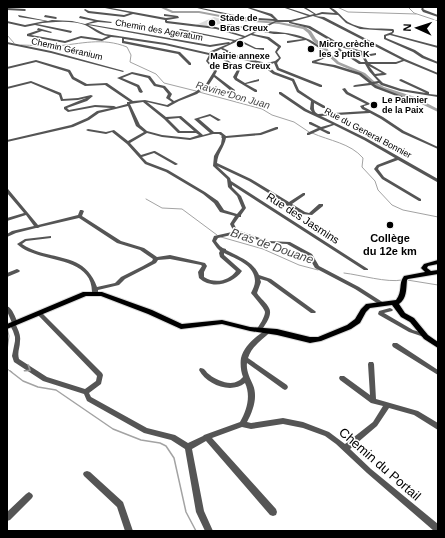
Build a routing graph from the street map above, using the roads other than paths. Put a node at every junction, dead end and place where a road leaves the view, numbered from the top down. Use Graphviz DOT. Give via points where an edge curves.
graph roads {
  1 [pos="194,7"];
  2 [pos="246,7"];
  3 [pos="283,7"];
  4 [pos="303,7"];
  5 [pos="329,7"];
  6 [pos="424,7"];
  7 [pos="106,8"];
  8 [pos="7,9"];
  9 [pos="25,10"];
  10 [pos="85,10"];
  11 [pos="151,13"];
  12 [pos="278,13"];
  13 [pos="136,14"];
  14 [pos="315,14"];
  15 [pos="338,14"];
  16 [pos="165,15"];
  17 [pos="273,15"];
  18 [pos="19,16"];
  19 [pos="45,16"];
  20 [pos="80,16"];
  21 [pos="145,16"];
  22 [pos="310,16"];
  23 [pos="438,16"];
  24 [pos="167,19"];
  25 [pos="98,21"];
  26 [pos="276,21"];
  27 [pos="7,22"];
  28 [pos="48,22"];
  29 [pos="63,22"];
  30 [pos="72,22"];
  31 [pos="111,22"];
  32 [pos="289,22"];
  33 [pos="36,24"];
  34 [pos="85,24"];
  35 [pos="228,25"];
  36 [pos="25,26"];
  37 [pos="71,26"];
  38 [pos="42,30"];
  39 [pos="180,30"];
  40 [pos="257,30"];
  41 [pos="51,32"];
  42 [pos="71,32"];
  43 [pos="251,34"];
  44 [pos="275,34"];
  45 [pos="390,34"];
  46 [pos="111,36"];
  47 [pos="246,37"];
  48 [pos="123,38"];
  49 [pos="307,38"];
  50 [pos="236,41"];
  51 [pos="7,43"];
  52 [pos="230,44"];
  53 [pos="340,46"];
  54 [pos="438,47"];
  55 [pos="220,48"];
  56 [pos="263,49"];
  57 [pos="212,52"];
  58 [pos="209,54"];
  59 [pos="375,54"];
  60 [pos="363,56"];
  61 [pos="438,59"];
  62 [pos="404,60"];
  63 [pos="433,61"];
  64 [pos="276,62"];
  65 [pos="366,63"];
  66 [pos="438,63"];
  67 [pos="190,64"];
  68 [pos="7,68"];
  69 [pos="267,68"];
  70 [pos="123,71"];
  71 [pos="438,74"];
  72 [pos="213,75"];
  73 [pos="374,75"];
  74 [pos="258,80"];
  75 [pos="401,80"];
  76 [pos="380,82"];
  77 [pos="246,83"];
  78 [pos="371,84"];
  79 [pos="321,86"];
  80 [pos="355,86"];
  81 [pos="7,88"];
  82 [pos="344,89"];
  83 [pos="199,91"];
  84 [pos="256,91"];
  85 [pos="141,92"];
  86 [pos="280,93"];
  87 [pos="436,96"];
  88 [pos="143,101"];
  89 [pos="313,101"];
  90 [pos="397,101"];
  91 [pos="132,102"];
  92 [pos="173,102"];
  93 [pos="128,105"];
  94 [pos="114,107"];
  95 [pos="324,107"];
  96 [pos="370,112"];
  97 [pos="316,115"];
  98 [pos="165,118"];
  99 [pos="219,120"];
  100 [pos="310,123"];
  101 [pos="334,124"];
  102 [pos="277,128"];
  103 [pos="321,129"];
  104 [pos="88,130"];
  105 [pos="146,132"];
  106 [pos="198,132"];
  107 [pos="213,133"];
  108 [pos="329,133"];
  109 [pos="310,134"];
  110 [pos="202,136"];
  111 [pos="223,137"];
  112 [pos="7,141"];
  113 [pos="128,143"];
  114 [pos="438,148"];
  115 [pos="140,156"];
  116 [pos="399,158"];
  117 [pos="215,163"];
  118 [pos="176,164"];
  119 [pos="438,181"];
  120 [pos="230,182"];
  121 [pos="7,190"];
  122 [pos="304,194"];
  123 [pos="419,200"];
  124 [pos="288,204"];
  125 [pos="321,205"];
  126 [pos="27,213"];
  127 [pos="239,216"];
  128 [pos="7,220"];
  129 [pos="38,227"];
  130 [pos="235,231"];
  131 [pos="7,236"];
  132 [pos="49,237"];
  133 [pos="224,250"];
  134 [pos="156,258"];
  135 [pos="438,262"];
  136 [pos="430,264"];
  137 [pos="438,268"];
  138 [pos="366,269"];
  139 [pos="17,271"];
  140 [pos="426,271"];
  141 [pos="438,272"];
  142 [pos="7,275"];
  143 [pos="257,276"];
  144 [pos="95,291"];
  145 [pos="382,304"];
  146 [pos="392,306"];
  147 [pos="7,308"];
  148 [pos="313,312"];
  149 [pos="39,313"];
  150 [pos="12,325"];
  151 [pos="259,330"];
  152 [pos="268,331"];
  153 [pos="426,337"];
  154 [pos="438,345"];
  155 [pos="395,346"];
  156 [pos="244,358"];
  157 [pos="371,364"];
  158 [pos="202,370"];
  159 [pos="438,373"];
  160 [pos="246,378"];
  161 [pos="342,378"];
  162 [pos="285,388"];
  163 [pos="86,392"];
  164 [pos="373,401"];
  165 [pos="387,405"];
  166 [pos="242,424"];
  167 [pos="438,427"];
  168 [pos="206,437"];
  169 [pos="188,447"];
  170 [pos="346,448"];
  171 [pos="87,474"];
  172 [pos="29,496"];
  173 [pos="273,512"];
  174 [pos="7,516"];
  175 [pos="438,529"];
  176 [pos="128,531"];
  177 [pos="209,531"];
  1 -- 26 [label="street" via="244,18"];
  2 -- 17 [label="street"];
  3 -- 22 [label="street"];
  4 -- 14 [label="street"];
  5 -- 15 [label="street"];
  6 -- 23 [label="street" via="424,11"];
  7 -- 13 [label="street"];
  8 -- 9 [label="street"];
  10 -- 13 [label="street" via="124,16"];
  11 -- 21 [label="street"];
  12 -- 17 [label="street"];
  13 -- 21 [label="street"];
  14 -- 15 [label="street"];
  14 -- 22 [label="street"];
  15 -- 45 [label="street" via="347,22 361,28 393,30"];
  16 -- 24 [label="street" via="178,17"];
  17 -- 26 [label="street"];
  18 -- 28 [label="street"];
  19 -- 30 [label="street"];
  20 -- 25 [label="street"];
  21 -- 24 [label="street"];
  22 -- 32 [label="street"];
  22 -- 62 [label="street" via="323,18"];
  24 -- 47 [label="street" via="166,22 216,28"];
  25 -- 31 [label="street"];
  25 -- 34 [label="street"];
  26 -- 32 [label="street"];
  26 -- 40 [label="street"];
  27 -- 36 [label="street"];
  28 -- 29 [label="street"];
  28 -- 33 [label="street"];
  29 -- 30 [label="street"];
  29 -- 37 [label="street"];
  30 -- 34 [label="street"];
  32 -- 53 [label="street" via="309,27"];
  33 -- 36 [label="street"];
  33 -- 42 [label="street"];
  34 -- 46 [label="street" via="101,34"];
  34 -- 52 [label="street, Chemin des Ageratum" via="211,46"];
  35 -- 40 [label="street"];
  36 -- 38 [label="street"];
  38 -- 41 [label="street"];
  38 -- 46 [label="street" via="28,35 65,42 81,37 102,40"];
  39 -- 50 [label="street"];
  40 -- 43 [label="street"];
  40 -- 44 [label="street"];
  43 -- 47 [label="street"];
  43 -- 64 [label="street" via="268,38 280,47 276,52 280,58"];
  44 -- 49 [label="street" via="285,33"];
  44 -- 49 [label="street" via="287,41"];
  45 -- 54 [label="street"];
  45 -- 63 [label="street" via="385,38"];
  46 -- 48 [label="street"];
  47 -- 50 [label="street"];
  48 -- 58 [label="street"];
  48 -- 67 [label="street" via="123,42 180,54"];
  49 -- 78 [label="street" via="320,48 324,58 313,62 360,74"];
  50 -- 52 [label="street"];
  50 -- 56 [label="street"];
  51 -- 70 [label="street, Chemin Géranium"];
  52 -- 55 [label="street"];
  53 -- 60 [label="street" via="356,50"];
  53 -- 65 [label="street" via="339,49 358,63"];
  55 -- 57 [label="street"];
  55 -- 69 [label="street, Rue du General Bonnier" via="240,58 261,63"];
  57 -- 58 [label="street"];
  57 -- 77 [label="street" via="238,69 235,77"];
  58 -- 72 [label="street" via="208,63 216,70"];
  59 -- 60 [label="street"];
  60 -- 65 [label="street"];
  61 -- 63 [label="street"];
  62 -- 65 [label="street" via="398,63"];
  62 -- 71 [label="street"];
  63 -- 66 [label="street"];
  64 -- 69 [label="street" via="268,64"];
  64 -- 79 [label="street" via="275,66 278,69"];
  65 -- 73 [label="street"];
  65 -- 73 [label="street" via="385,74"];
  68 -- 91 [label="street" via="37,61 70,71 73,78 86,85 106,84"];
  69 -- 89 [label="street, Rue du General Bonnier" via="293,80 298,91"];
  72 -- 83 [label="street" via="207,85"];
  72 -- 83 [label="street" via="234,91"];
  73 -- 76 [label="street"];
  74 -- 77 [label="street"];
  75 -- 87 [label="street"];
  76 -- 78 [label="street"];
  76 -- 87 [label="street" via="400,90"];
  77 -- 84 [label="street"];
  78 -- 80 [label="street"];
  78 -- 90 [label="street" via="405,98"];
  81 -- 94 [label="street" via="31,82 60,94 62,100 90,96 66,108 68,111 95,106"];
  82 -- 96 [label="street" via="369,104 362,107"];
  83 -- 92 [label="street"];
  85 -- 92 [label="street" via="138,86 119,79 134,73 149,77 155,85 166,88 170,94 168,98"];
  86 -- 97 [label="street"];
  88 -- 91 [label="street"];
  88 -- 92 [label="street" via="164,106"];
  88 -- 98 [label="street"];
  89 -- 95 [label="street"];
  89 -- 97 [label="street, Rue du General Bonnier" via="312,109"];
  91 -- 93 [label="street"];
  93 -- 94 [label="street"];
  93 -- 105 [label="street" via="138,126"];
  94 -- 112 [label="street" via="98,112 72,126"];
  96 -- 97 [label="street"];
  96 -- 114 [label="street" via="403,132"];
  97 -- 101 [label="street, Rue du General Bonnier"];
  98 -- 106 [label="street" via="180,117"];
  98 -- 106 [label="street" via="179,132"];
  99 -- 107 [label="street" via="210,115 196,119"];
  100 -- 103 [label="street"];
  101 -- 103 [label="street"];
  101 -- 116 [label="street, Rue du General Bonnier"];
  102 -- 111 [label="street" via="261,134"];
  103 -- 108 [label="street"];
  103 -- 109 [label="street"];
  104 -- 113 [label="street" via="106,133 112,131"];
  105 -- 110 [label="street" via="187,139"];
  105 -- 113 [label="street"];
  106 -- 110 [label="street"];
  107 -- 110 [label="street"];
  107 -- 111 [label="street" via="220,133"];
  111 -- 117 [label="street" via="223,144"];
  113 -- 115 [label="street"];
  115 -- 118 [label="street" via="156,152"];
  115 -- 127 [label="street" via="146,163 204,193 216,202 222,211"];
  116 -- 119 [label="street, Rue du General Bonnier"];
  116 -- 123 [label="street" via="376,169 383,178"];
  117 -- 120 [label="street" via="216,168 226,175"];
  117 -- 124 [label="street" via="250,180"];
  120 -- 127 [label="street" via="230,187 239,196 244,207"];
  120 -- 138 [label="street, Rue des Jasmins"];
  121 -- 126 [label="street"];
  122 -- 124 [label="street"];
  124 -- 125 [label="street" via="306,214 310,214"];
  126 -- 128 [label="street"];
  126 -- 129 [label="street"];
  127 -- 130 [label="street" via="232,224"];
  129 -- 131 [label="street"];
  129 -- 134 [label="street" via="81,214 119,242 142,249"];
  130 -- 133 [label="street" via="232,235 220,235 214,239 215,244"];
  130 -- 145 [label="street" via="268,242 288,243 310,255 316,267"];
  132 -- 144 [label="street" via="25,240 19,244 28,251 70,262 82,268 89,275"];
  133 -- 134 [label="street" via="222,256 239,271 236,276 219,283 210,283 202,278 201,272 205,266 203,264 170,257"];
  133 -- 143 [label="street" via="253,268"];
  134 -- 144 [label="street" via="150,265 123,278 118,284"];
  135 -- 136 [label="main road"];
  136 -- 137 [label="main road"];
  136 -- 140 [label="main road" via="425,265"];
  139 -- 142 [label="street"];
  140 -- 141 [label="main road"];
  140 -- 146 [label="main road" via="405,280 402,298"];
  143 -- 148 [label="street" via="269,280"];
  143 -- 151 [label="street" via="258,284 254,294 267,307 268,312"];
  144 -- 149 [label="main road"];
  144 -- 151 [label="main road" via="181,327 215,322"];
  145 -- 146 [label="main road"];
  145 -- 152 [label="main road" via="366,308 358,321 350,327 319,339 305,340"];
  146 -- 153 [label="main road" via="415,323"];
  146 -- 153 [label="street" via="381,314"];
  147 -- 150 [label="street"];
  149 -- 150 [label="main road"];
  149 -- 163 [label="street" via="100,374 99,382"];
  150 -- 163 [label="street, one-way" via="18,339 14,356 16,360 45,379"];
  151 -- 152 [label="main road"];
  152 -- 156 [label="street" via="257,337"];
  153 -- 154 [label="main road"];
  155 -- 159 [label="street"];
  156 -- 160 [label="street"];
  156 -- 162 [label="street"];
  157 -- 164 [label="street"];
  158 -- 160 [label="street" via="209,378 233,385"];
  160 -- 166 [label="street" via="251,399"];
  161 -- 164 [label="street"];
  163 -- 169 [label="street" via="89,399 113,414 146,431 173,437"];
  164 -- 165 [label="street"];
  165 -- 167 [label="street" via="416,413"];
  165 -- 170 [label="street" via="375,424"];
  166 -- 168 [label="street, Chemin du Portail"];
  166 -- 170 [label="street, Chemin du Portail" via="251,426 283,421 303,425 327,434"];
  168 -- 169 [label="street, Chemin du Portail"];
  168 -- 173 [label="street"];
  169 -- 177 [label="street" via="200,512"];
  170 -- 175 [label="street, Chemin du Portail" via="369,471"];
  171 -- 176 [label="street" via="120,505"];
  172 -- 174 [label="street"];
}
